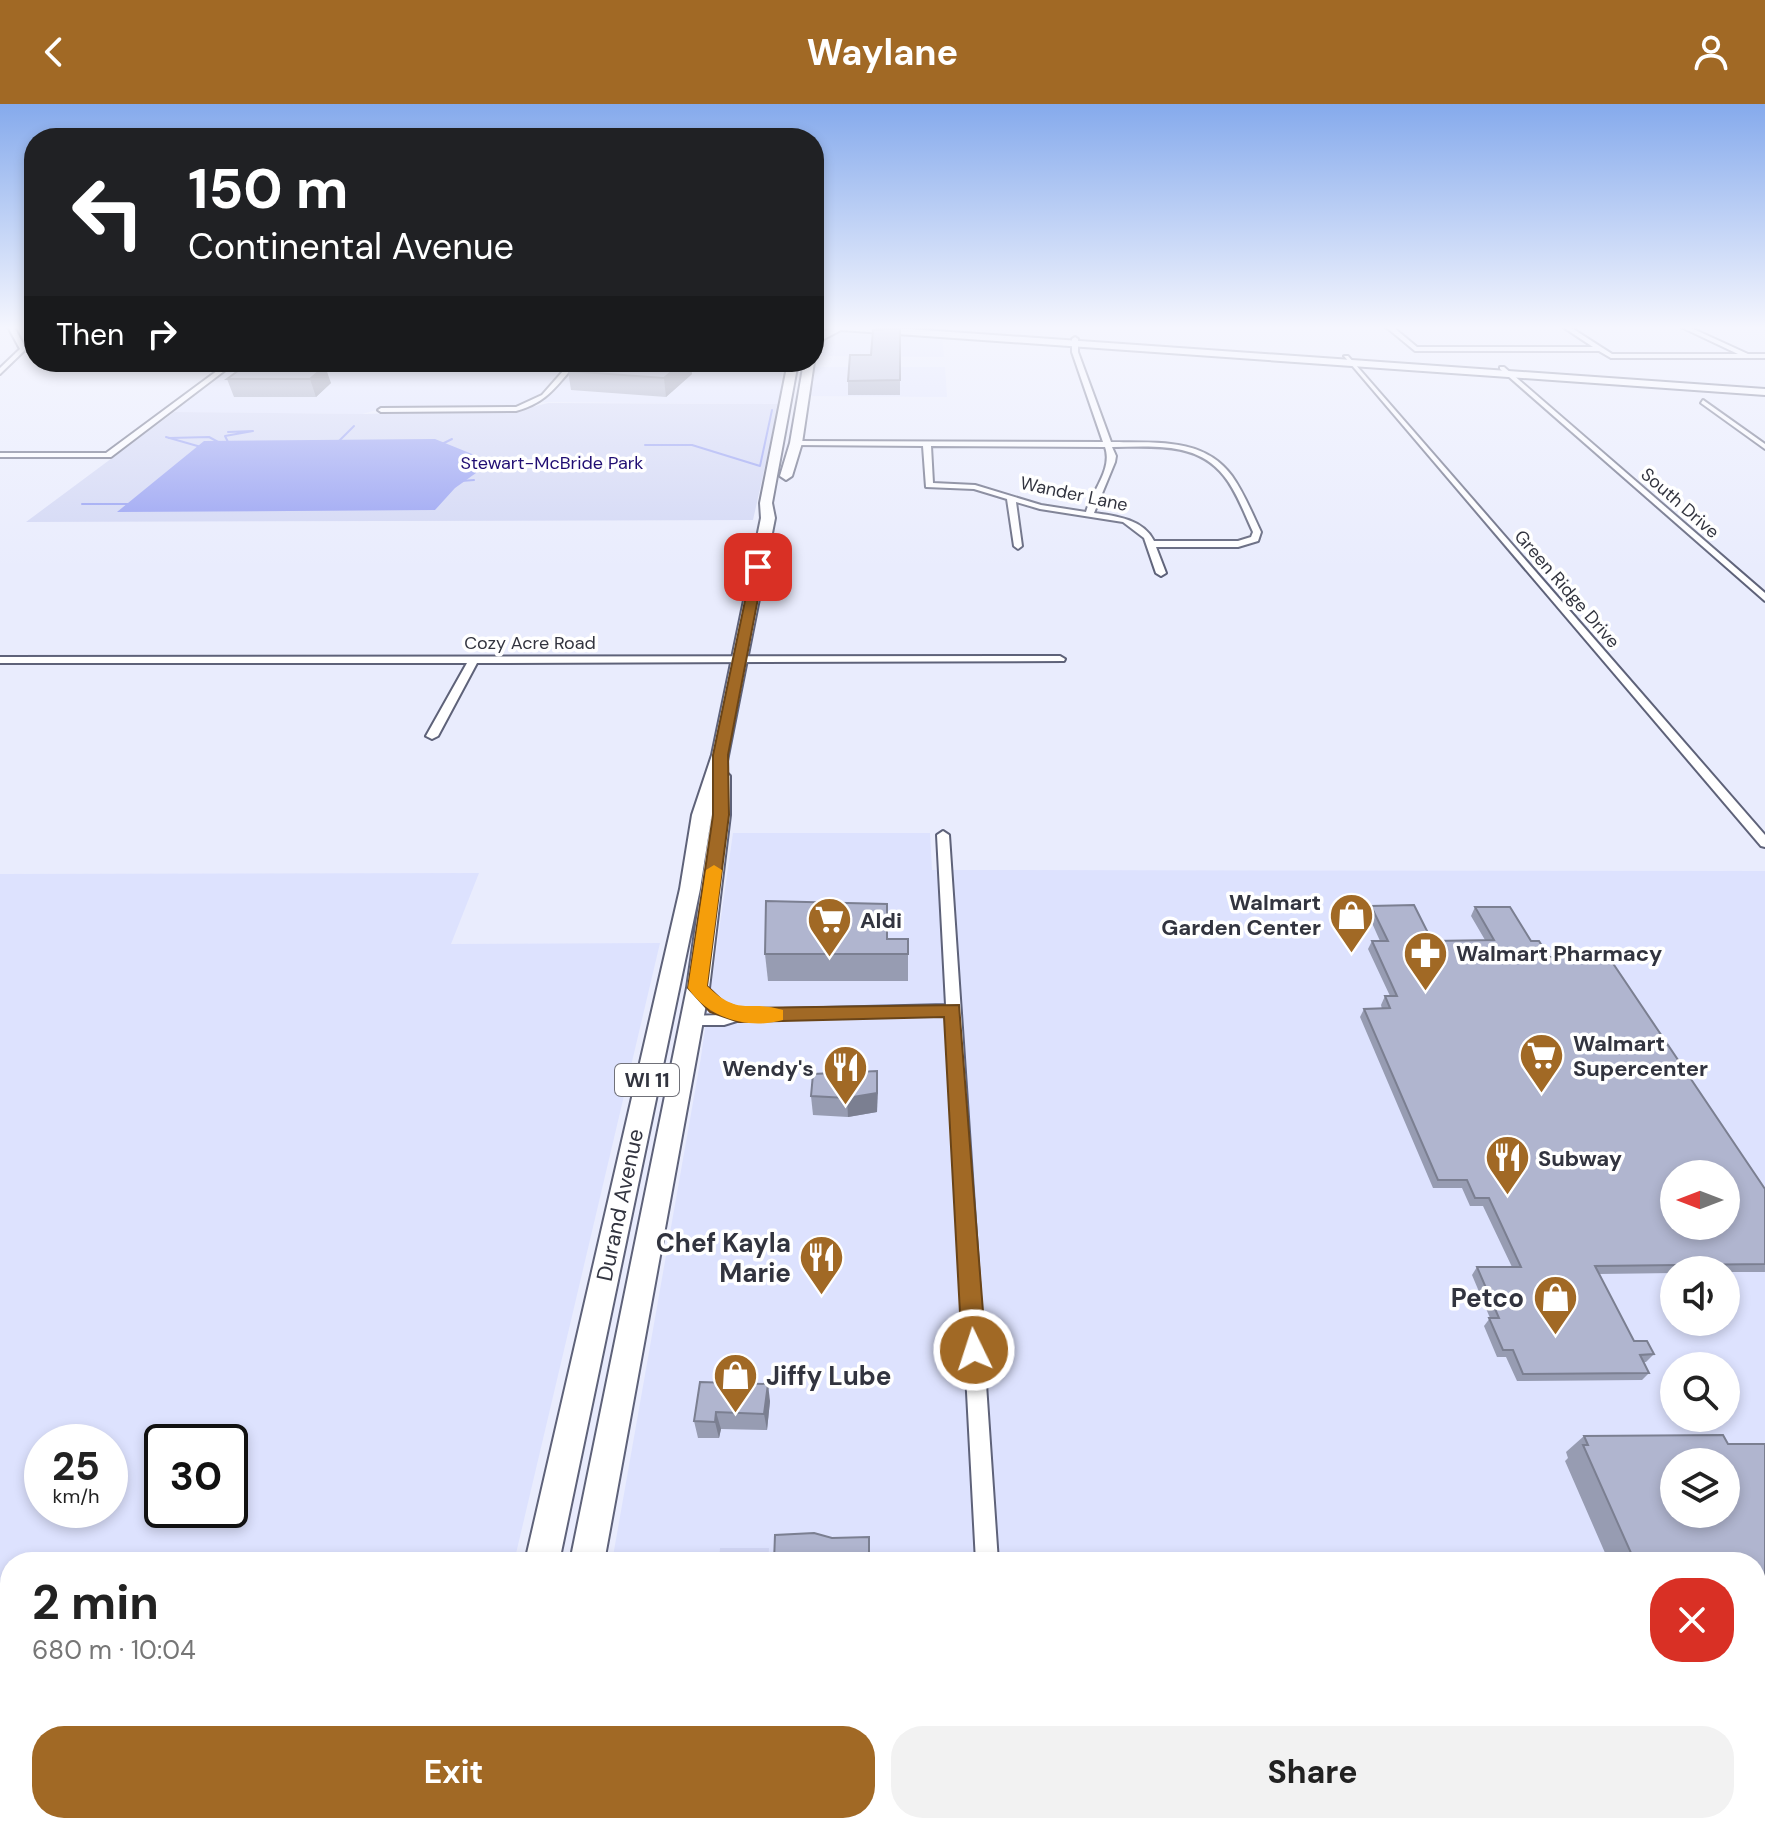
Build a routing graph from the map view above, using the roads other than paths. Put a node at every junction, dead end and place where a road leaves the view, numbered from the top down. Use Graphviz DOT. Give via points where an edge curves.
graph roads {
  1 [pos="172,408"];
  2 [pos="523,408"];
  3 [pos="785,408"];
  4 [pos="803,408"];
  5 [pos="1097,408"];
  6 [pos="1390,408"];
  7 [pos="1547,408"];
  8 [pos="1711,408"];
  9 [pos="381,410"];
  10 [pos="1108,442"];
  11 [pos="796,443"];
  12 [pos="927,443"];
  13 [pos="1765,447"];
  14 [pos="0,455"];
  15 [pos="1011,498"];
  16 [pos="1090,512"];
  17 [pos="768,518"];
  18 [pos="1151,544"];
  19 [pos="1018,546"];
  20 [pos="1161,573"];
  21 [pos="1765,598"];
  22 [pos="474,659"];
  23 [pos="740,659"];
  24 [pos="1060,659"];
  25 [pos="0,660"];
  26 [pos="432,736"];
  27 [pos="721,755"];
  28 [pos="943,835"];
  29 [pos="1765,843"];
  30 [pos="675,956"];
  31 [pos="698,988"];
  32 [pos="953,1010"];
  33 [pos="739,1015"];
  34 [pos="690,1020"];
  35 [pos="544,1552"];
  36 [pos="589,1552"];
  37 [pos="986,1552"];
  1 -- 14 [label="street" via="108,455"];
  2 -- 9 [label="street"];
  3 -- 17 [label="main road, Durand Avenue / WI 11" via="766,503"];
  4 -- 11 [label="main road, Durand Avenue / WI 11"];
  5 -- 10 [label="street"];
  6 -- 29 [label="street, Green Ridge Drive"];
  7 -- 21 [label="street, South Drive"];
  8 -- 13 [label="street"];
  10 -- 12 [label="street"];
  10 -- 16 [label="street" via="1110,467 1094,492"];
  10 -- 18 [label="street" via="1173,445 1212,457 1223,466 1257,532 1255,539 1238,544"];
  11 -- 12 [label="street"];
  11 -- 17 [label="main road, Durand Avenue / WI 11"];
  12 -- 15 [label="street, Wander Lane" via="929,485 975,487"];
  15 -- 16 [label="street, Wander Lane"];
  15 -- 19 [label="street"];
  16 -- 18 [label="street, Wander Lane" via="1133,523"];
  17 -- 23 [label="main road, Durand Avenue / WI 11"];
  18 -- 20 [label="street"];
  22 -- 23 [label="street, Cozy Acre Road"];
  22 -- 25 [label="street, Cozy Acre Road"];
  22 -- 26 [label="street"];
  23 -- 24 [label="street, Cozy Acre Road"];
  23 -- 27 [label="main road, Durand Avenue / WI 11"];
  27 -- 30 [label="main road, Durand Avenue / WI 11" via="701,815"];
  27 -- 31 [label="main road, Durand Avenue / WI 11" via="721,815"];
  28 -- 32 [label="street"];
  30 -- 34 [label="main road" via="683,978 680,1006"];
  30 -- 35 [label="main road, Durand Avenue / WI 11"];
  31 -- 33 [label="street" via="717,1007"];
  31 -- 34 [label="main road, Durand Avenue / WI 11"];
  32 -- 33 [label="street"];
  32 -- 37 [label="street"];
  33 -- 34 [label="street"];
  34 -- 36 [label="main road, Durand Avenue / WI 11"];
}
